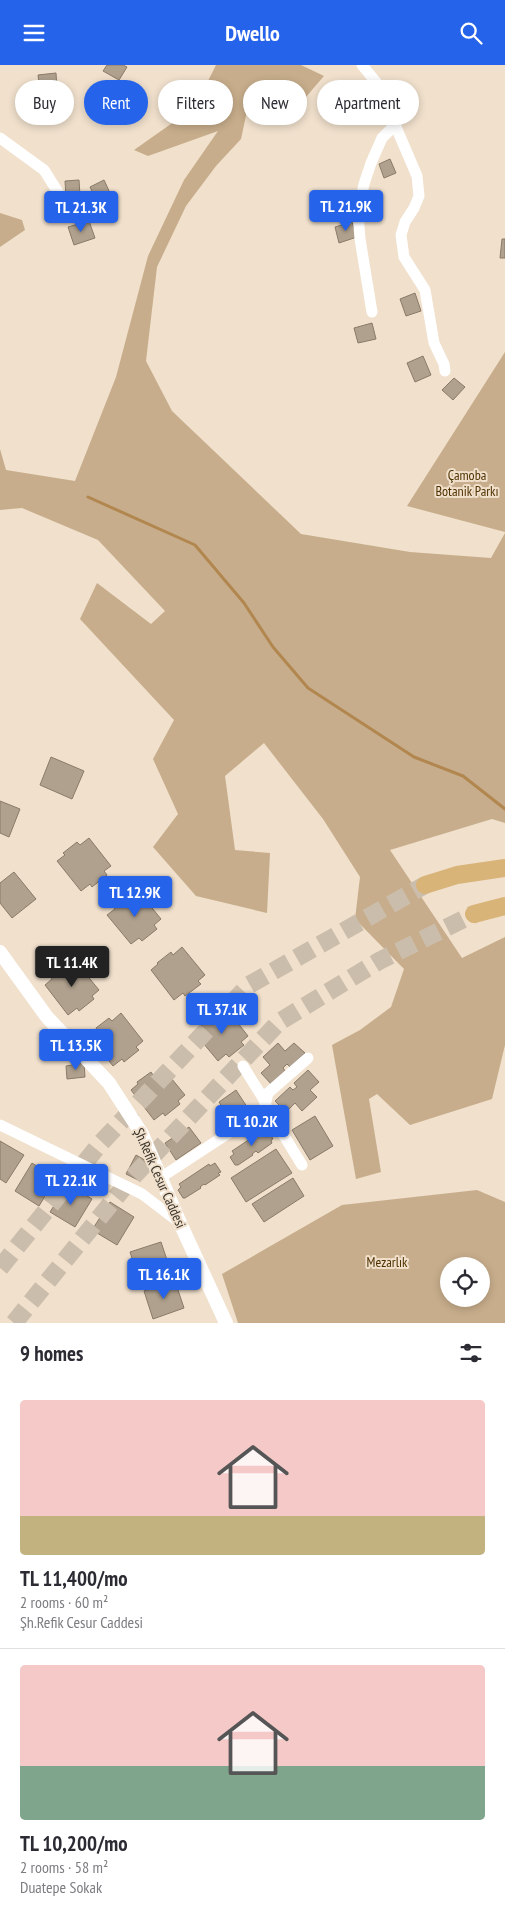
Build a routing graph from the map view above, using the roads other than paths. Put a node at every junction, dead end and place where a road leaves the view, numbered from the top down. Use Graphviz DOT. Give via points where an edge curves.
graph roads {
  1 [pos="362,65"];
  2 [pos="374,80"];
  3 [pos="395,125"];
  4 [pos="396,125"];
  5 [pos="0,138"];
  6 [pos="68,208"];
  7 [pos="372,312"];
  8 [pos="445,371"];
  9 [pos="505,867"];
  10 [pos="425,885"];
  11 [pos="504,906"];
  12 [pos="474,914"];
  13 [pos="0,952"];
  14 [pos="308,1057"];
  15 [pos="244,1067"];
  16 [pos="265,1103"];
  17 [pos="0,1125"];
  18 [pos="302,1165"];
  19 [pos="160,1178"];
  20 [pos="180,1223"];
  21 [pos="226,1323"];
  1 -- 2 [label="street"];
  3 -- 7 [label="street" via="382,137 371,163 358,213"];
  4 -- 8 [label="street" via="417,176 419,196 401,235 404,257 426,290 434,343"];
  5 -- 6 [label="street" via="44,170"];
  9 -- 10 [label="main road" via="456,875"];
  11 -- 12 [label="main road"];
  13 -- 19 [label="street, Şh.Refik Cesur Caddesi" via="47,1017 109,1083 142,1134"];
  14 -- 16 [label="street" via="268,1093"];
  15 -- 16 [label="street"];
  16 -- 18 [label="street"];
  16 -- 19 [label="street" via="264,1110"];
  17 -- 20 [label="street" via="142,1194"];
  19 -- 20 [label="street, Şh.Refik Cesur Caddesi"];
  20 -- 21 [label="street, Şh.Refik Cesur Caddesi"];
}
